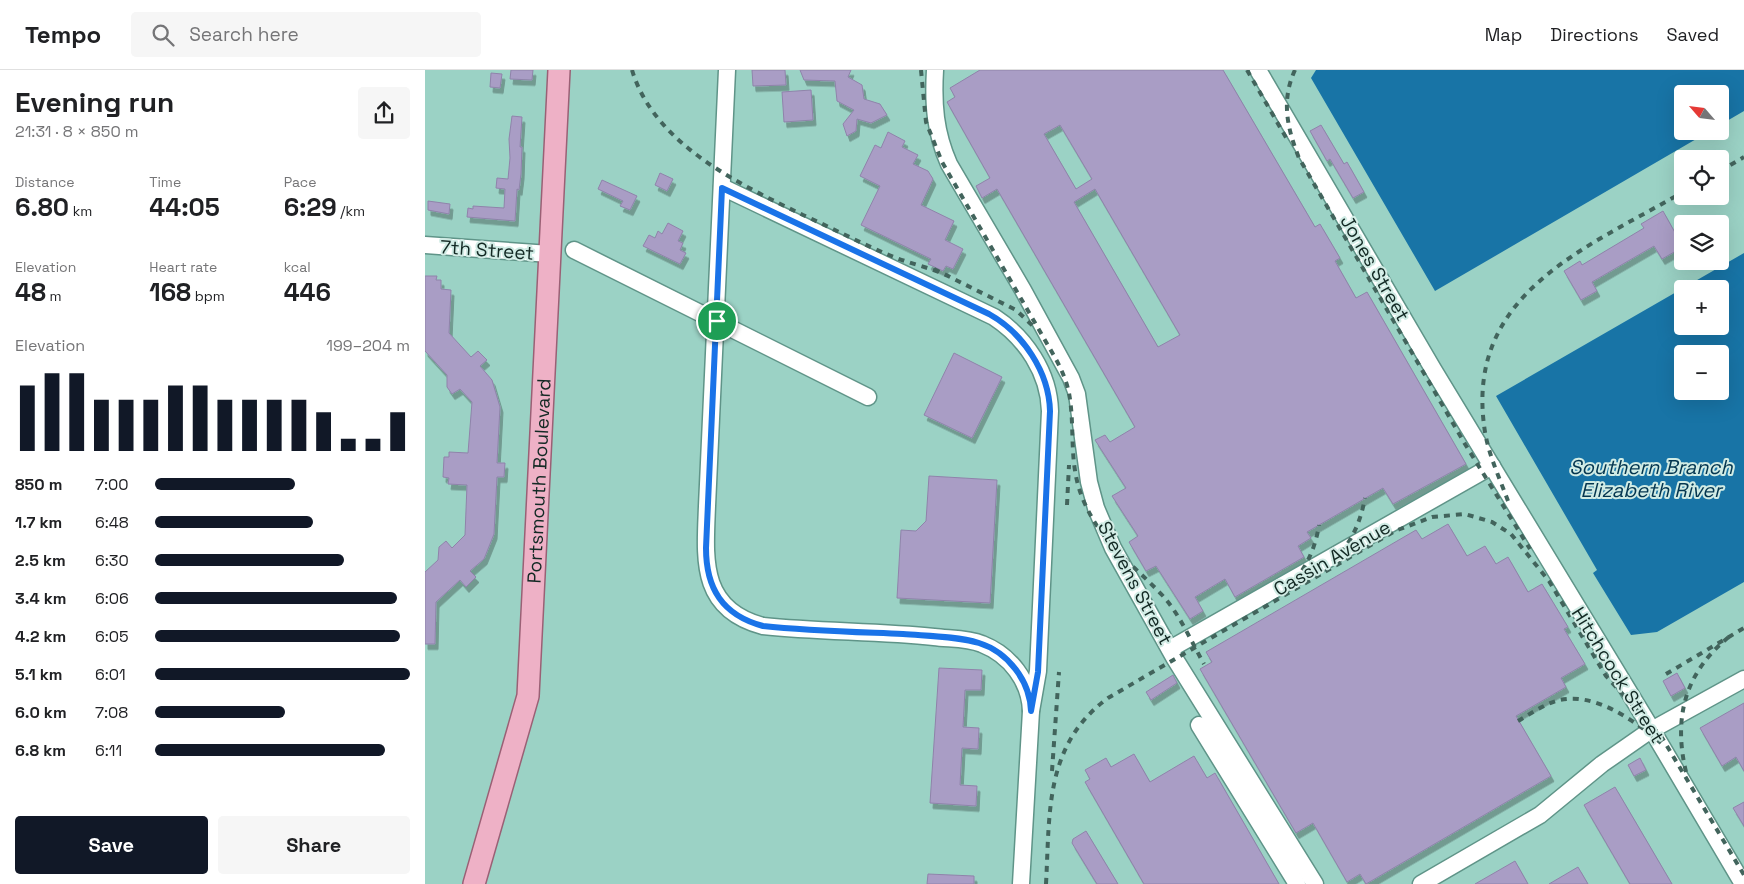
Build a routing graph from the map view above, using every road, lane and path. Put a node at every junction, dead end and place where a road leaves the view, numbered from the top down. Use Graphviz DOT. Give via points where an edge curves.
graph roads {
  1 [pos="559,70"];
  2 [pos="727,70"];
  3 [pos="935,70"];
  4 [pos="1258,70"];
  5 [pos="722,188"];
  6 [pos="425,245"];
  7 [pos="574,250"];
  8 [pos="550,254"];
  9 [pos="717,321"];
  10 [pos="868,396"];
  11 [pos="1492,466"];
  12 [pos="1169,649"];
  13 [pos="1744,678"];
  14 [pos="1031,711"];
  15 [pos="1199,725"];
  16 [pos="1653,730"];
  17 [pos="474,884"];
  18 [pos="1021,884"];
  19 [pos="1297,884"];
  20 [pos="1315,884"];
  21 [pos="1421,884"];
  22 [pos="1743,884"];
  1 -- 8 [label="main road, Portsmouth Boulevard"];
  2 -- 5 [label="street"];
  3 -- 12 [label="street, Stevens Street" via="933,105 940,143 1071,378 1077,394 1084,458 1096,508 1113,548"];
  4 -- 11 [label="street, Jones Street"];
  5 -- 9 [label="street"];
  5 -- 14 [label="street" via="994,317 1023,343 1036,361 1048,390 1050,411 1038,672"];
  6 -- 8 [label="street, 7th Street"];
  7 -- 9 [label="street"];
  8 -- 17 [label="main road, Portsmouth Boulevard" via="528,696"];
  9 -- 10 [label="street"];
  9 -- 14 [label="street" via="706,562 710,583 722,603 737,616 763,626 920,635 979,643 1014,667 1029,693"];
  11 -- 12 [label="street, Cassin Avenue"];
  11 -- 16 [label="street, Hitchcock Street"];
  12 -- 20 [label="street, Stevens Street"];
  13 -- 16 [label="street"];
  14 -- 18 [label="street"];
  15 -- 19 [label="street"];
  16 -- 21 [label="street" via="1602,764 1540,815"];
  16 -- 22 [label="street, Hitchcock Street"];
}
